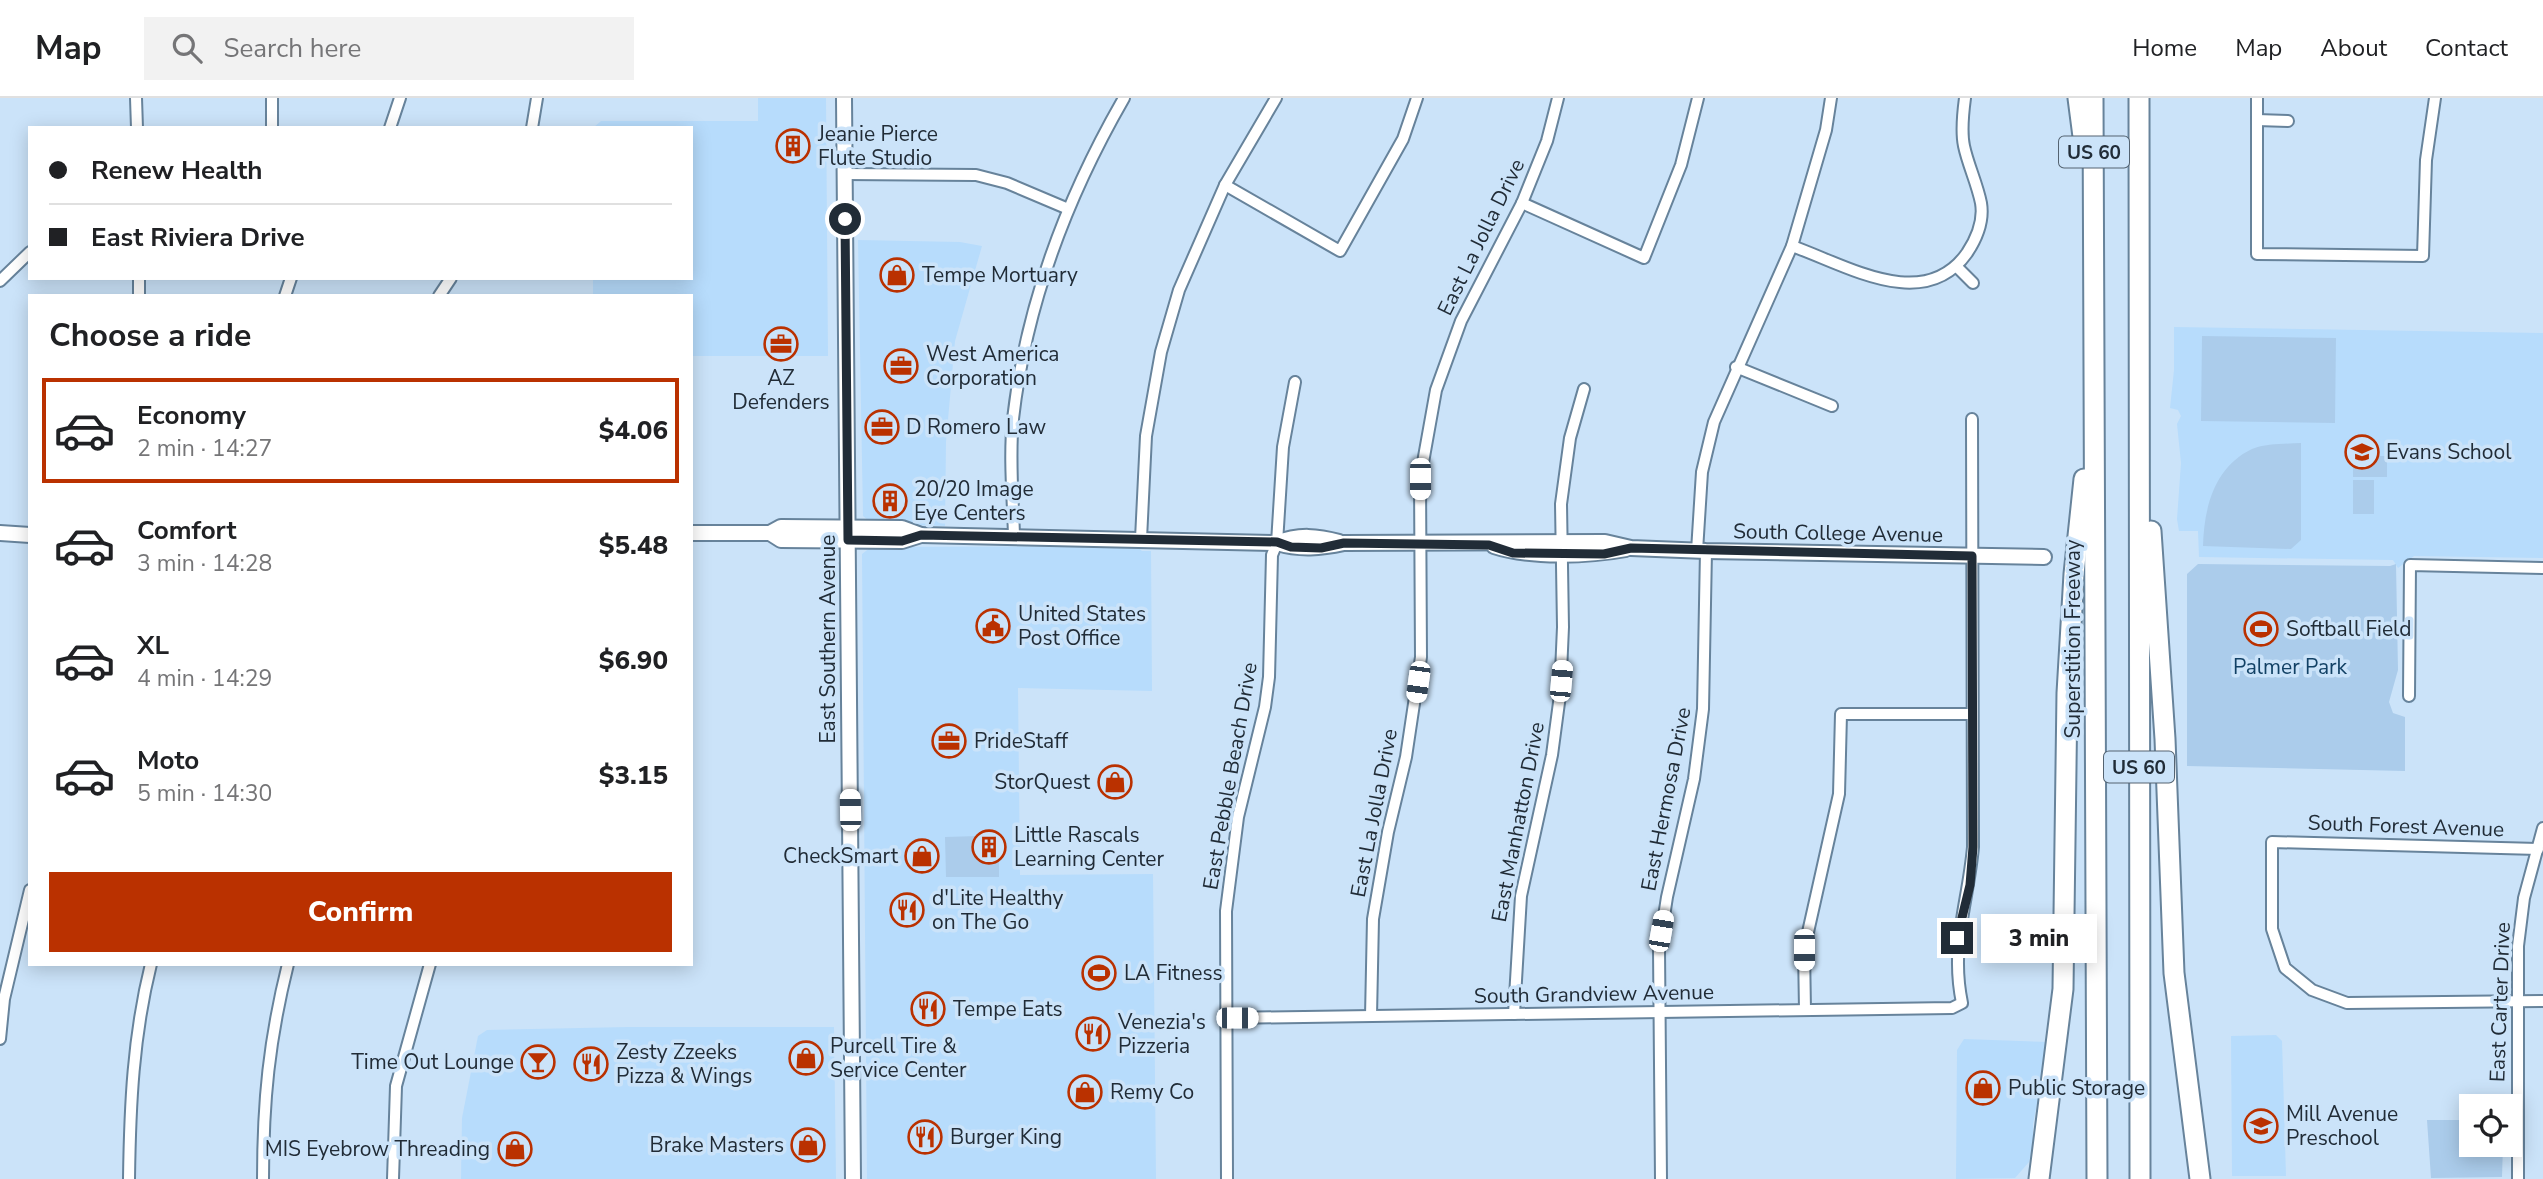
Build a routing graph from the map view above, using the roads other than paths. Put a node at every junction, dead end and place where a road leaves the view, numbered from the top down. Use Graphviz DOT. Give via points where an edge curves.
graph roads {
  1 [pos="136,98"];
  2 [pos="272,98"];
  3 [pos="400,98"];
  4 [pos="537,98"];
  5 [pos="844,98"];
  6 [pos="1124,98"];
  7 [pos="1276,98"];
  8 [pos="1417,98"];
  9 [pos="1558,98"];
  10 [pos="1698,98"];
  11 [pos="1830,98"];
  12 [pos="1965,98"];
  13 [pos="2078,98"];
  14 [pos="2093,98"];
  15 [pos="2139,98"];
  16 [pos="2146,98"];
  17 [pos="2258,98"];
  18 [pos="2435,98"];
  19 [pos="2258,120"];
  20 [pos="2288,121"];
  21 [pos="137,126"];
  22 [pos="272,126"];
  23 [pos="391,126"];
  24 [pos="532,126"];
  25 [pos="845,174"];
  26 [pos="2140,178"];
  27 [pos="1224,185"];
  28 [pos="1522,203"];
  29 [pos="2094,206"];
  30 [pos="1066,208"];
  31 [pos="1792,246"];
  32 [pos="28,254"];
  33 [pos="1957,267"];
  34 [pos="0,281"];
  35 [pos="1973,283"];
  36 [pos="2140,355"];
  37 [pos="1736,367"];
  38 [pos="1295,382"];
  39 [pos="2095,384"];
  40 [pos="1584,389"];
  41 [pos="1832,406"];
  42 [pos="1972,419"];
  43 [pos="0,533"];
  44 [pos="28,533"];
  45 [pos="693,533"];
  46 [pos="848,533"];
  47 [pos="1014,536"];
  48 [pos="1141,539"];
  49 [pos="1277,542"];
  50 [pos="1420,545"];
  51 [pos="1562,547"];
  52 [pos="1702,551"];
  53 [pos="1972,556"];
  54 [pos="2044,557"];
  55 [pos="2543,568"];
  56 [pos="2409,696"];
  57 [pos="1972,714"];
  58 [pos="2543,828"];
  59 [pos="2538,849"];
  60 [pos="28,898"];
  61 [pos="150,966"];
  62 [pos="288,966"];
  63 [pos="429,966"];
  64 [pos="2516,1001"];
  65 [pos="2543,1001"];
  66 [pos="1805,1010"];
  67 [pos="1659,1012"];
  68 [pos="1514,1014"];
  69 [pos="1371,1016"];
  70 [pos="1226,1018"];
  71 [pos="0,1038"];
  72 [pos="129,1179"];
  73 [pos="263,1179"];
  74 [pos="393,1179"];
  75 [pos="853,1179"];
  76 [pos="1227,1179"];
  77 [pos="1661,1179"];
  78 [pos="2039,1179"];
  79 [pos="2097,1179"];
  80 [pos="2140,1179"];
  81 [pos="2200,1179"];
  82 [pos="2518,1179"];
  1 -- 21 [label="street"];
  2 -- 22 [label="street"];
  3 -- 23 [label="street"];
  4 -- 24 [label="street"];
  5 -- 25 [label="street, East Southern Avenue"];
  6 -- 30 [label="street"];
  7 -- 27 [label="street"];
  8 -- 27 [label="street" via="1403,139 1340,251"];
  9 -- 28 [label="street, East La Jolla Drive" via="1547,141"];
  10 -- 28 [label="street" via="1681,165 1644,258"];
  11 -- 31 [label="street, East Hermosa Drive" via="1826,130"];
  12 -- 33 [label="street" via="1963,143 1981,205 1978,237"];
  13 -- 29 [label="highway"];
  14 -- 29 [label="highway, Superstition Freeway / US 60"];
  15 -- 26 [label="highway, US 60"];
  16 -- 26 [label="highway"];
  17 -- 19 [label="street"];
  18 -- 19 [label="street" via="2426,160 2423,256 2257,254"];
  19 -- 20 [label="street"];
  25 -- 30 [label="street" via="976,174"];
  25 -- 46 [label="street, East Southern Avenue"];
  26 -- 36 [label="highway, US 60"];
  27 -- 48 [label="street" via="1179,290 1161,352 1146,436"];
  28 -- 50 [label="street, East La Jolla Drive" via="1461,321 1436,390 1420,479"];
  29 -- 39 [label="highway, Superstition Freeway / US 60"];
  30 -- 47 [label="street" via="1043,276 1013,420"];
  31 -- 33 [label="street" via="1880,280 1910,285 1939,278"];
  31 -- 37 [label="street, East Hermosa Drive"];
  32 -- 34 [label="street"];
  33 -- 35 [label="street"];
  36 -- 80 [label="highway, US 60"];
  36 -- 81 [label="highway" via="2175,973"];
  37 -- 41 [label="street"];
  37 -- 52 [label="street, East Hermosa Drive" via="1714,422 1702,472"];
  38 -- 49 [label="street, East Pebble Beach Drive" via="1283,447"];
  39 -- 78 [label="highway" via="2074,574 2067,693 2063,989"];
  39 -- 79 [label="highway, Superstition Freeway / US 60"];
  40 -- 51 [label="street, East Manhatton Drive" via="1570,438 1561,505"];
  42 -- 53 [label="street"];
  43 -- 44 [label="street"];
  45 -- 46 [label="street, South College Avenue" via="770,533 781,527"];
  46 -- 47 [label="street, South College Avenue" via="902,541 921,535"];
  46 -- 75 [label="street, East Southern Avenue"];
  47 -- 48 [label="street, South College Avenue"];
  48 -- 49 [label="street, South College Avenue"];
  49 -- 50 [label="street, South College Avenue" via="1311,537 1344,543"];
  49 -- 70 [label="street, East Pebble Beach Drive" via="1272,555 1265,707 1238,817 1228,889"];
  50 -- 51 [label="street, South College Avenue" via="1489,545 1513,553"];
  50 -- 69 [label="street, East La Jolla Drive" via="1421,657 1373,919"];
  51 -- 52 [label="street, South College Avenue" via="1604,554 1631,548"];
  51 -- 68 [label="street, East Manhatton Drive" via="1557,723 1521,896"];
  52 -- 53 [label="street, South College Avenue"];
  52 -- 67 [label="street, East Hermosa Drive" via="1703,709 1694,779 1661,931"];
  53 -- 54 [label="street, South College Avenue"];
  53 -- 57 [label="street"];
  55 -- 56 [label="street" via="2410,565"];
  57 -- 66 [label="street" via="1841,714 1839,794 1804,950"];
  57 -- 66 [label="street, South Grandview Avenue" via="1973,847 1970,885 1957,938 1956,976 1962,1003 1952,1008"];
  58 -- 59 [label="street, East Carter Drive"];
  59 -- 64 [label="street, East Carter Drive" via="2524,898"];
  59 -- 64 [label="street, South Forest Avenue" via="2272,842 2272,929 2286,968 2312,990 2347,1003"];
  60 -- 71 [label="street" via="4,999"];
  61 -- 72 [label="street" via="130,1083"];
  62 -- 73 [label="street" via="263,1105"];
  63 -- 74 [label="street" via="396,1086"];
  64 -- 65 [label="street"];
  64 -- 82 [label="street, East Carter Drive"];
  66 -- 67 [label="street, South Grandview Avenue"];
  67 -- 68 [label="street, South Grandview Avenue"];
  67 -- 77 [label="street, East Hermosa Drive"];
  68 -- 69 [label="street, South Grandview Avenue"];
  69 -- 70 [label="street, South Grandview Avenue"];
  70 -- 76 [label="street, East Pebble Beach Drive"];
}
